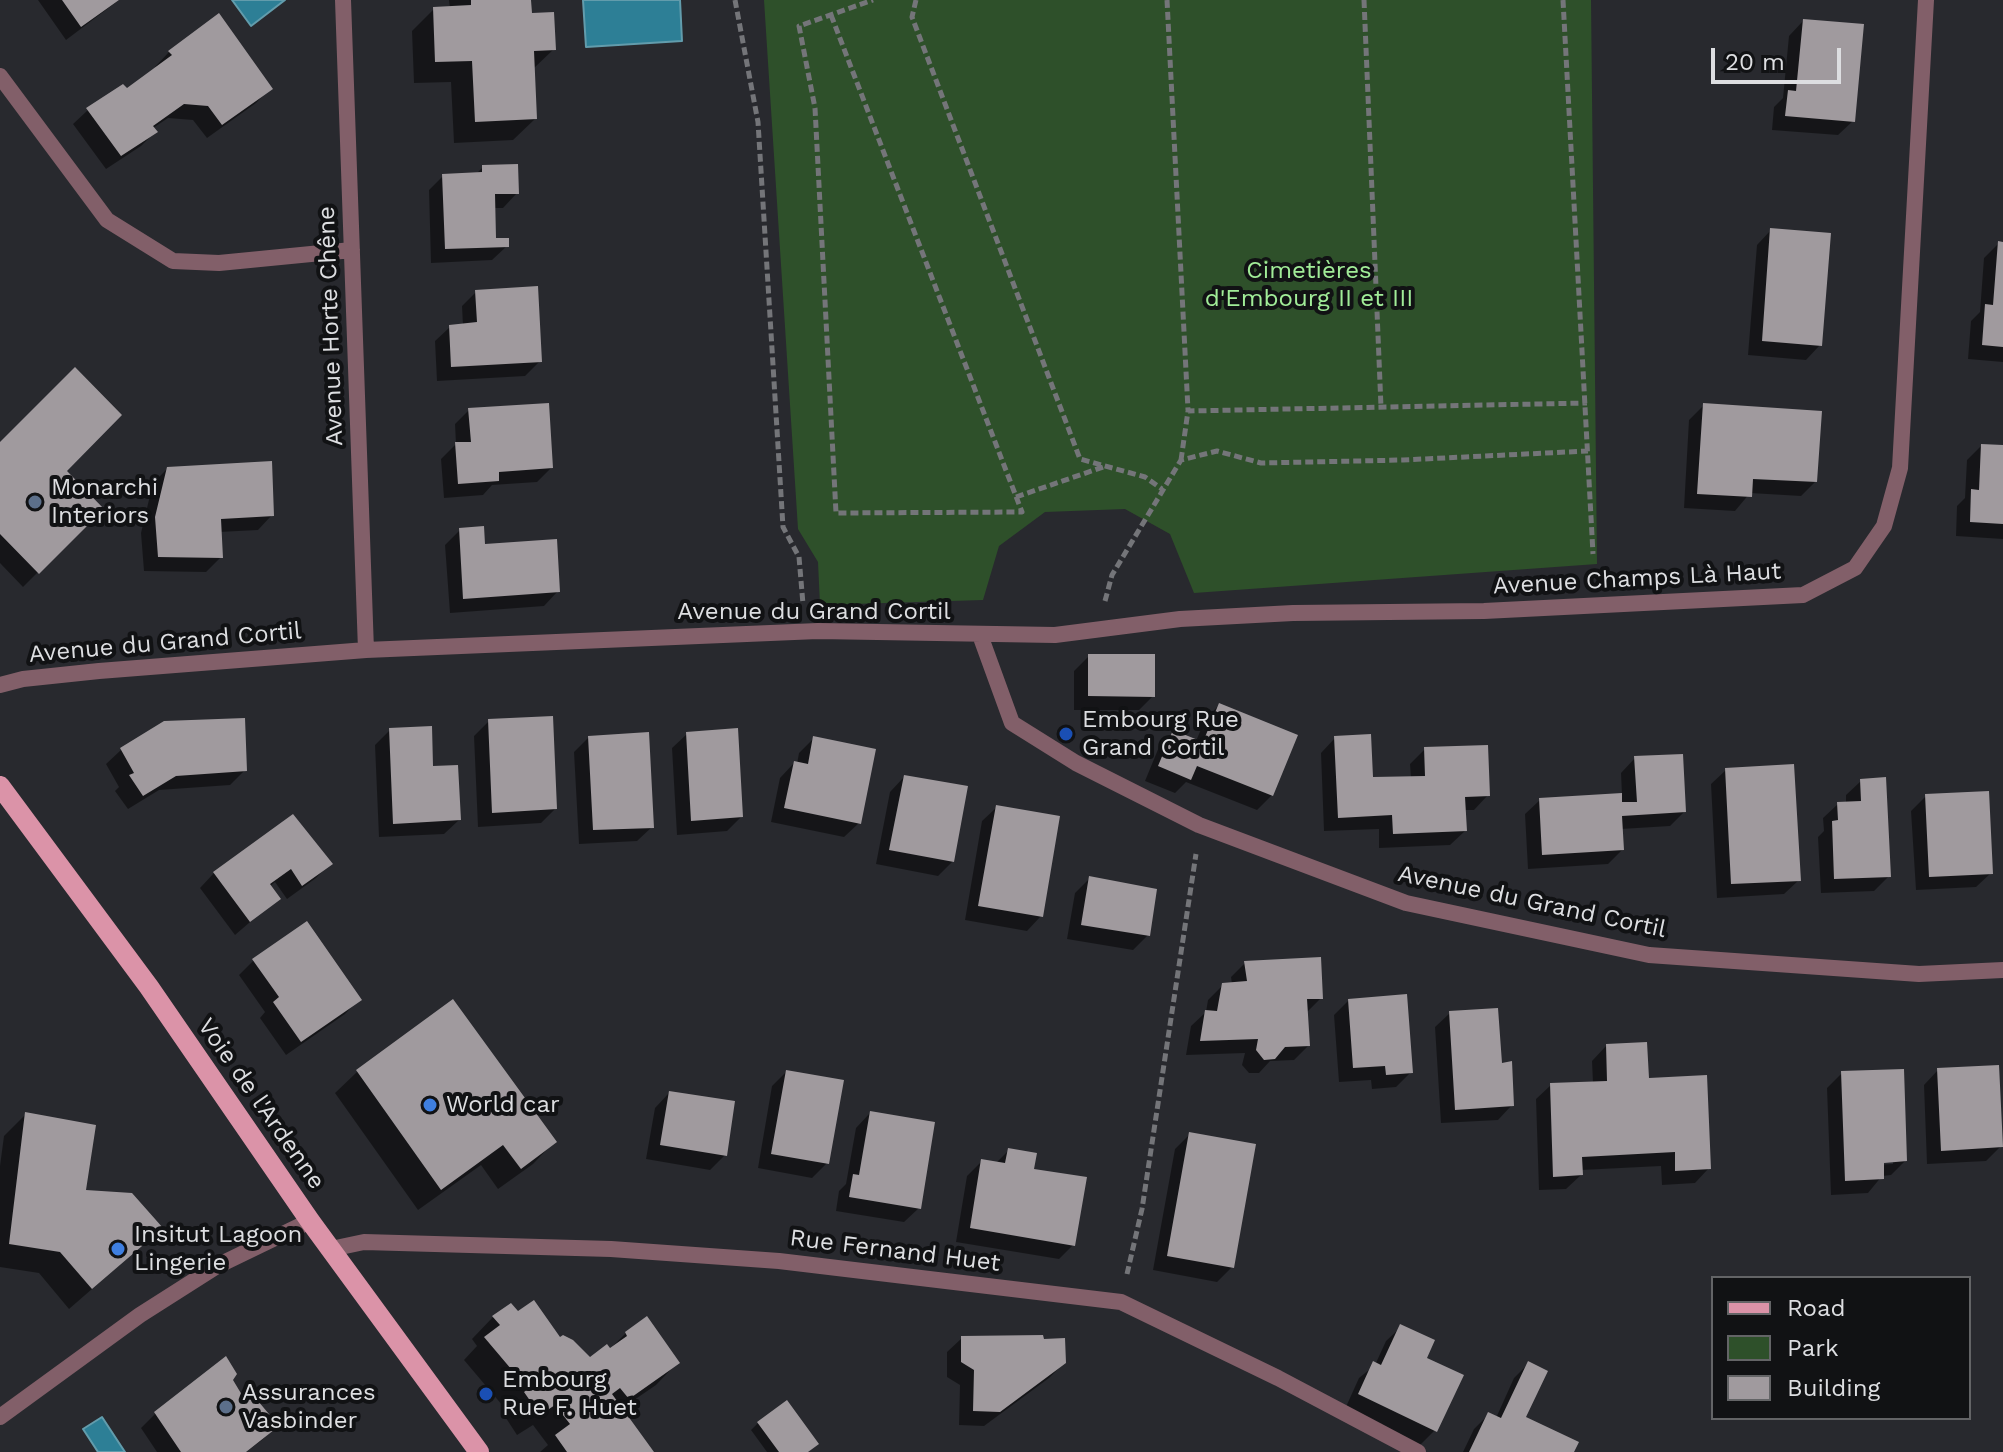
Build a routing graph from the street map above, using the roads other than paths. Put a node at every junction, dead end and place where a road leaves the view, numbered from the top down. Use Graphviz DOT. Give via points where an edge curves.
graph roads {
  1 [pos="343,0"];
  2 [pos="1926,0"];
  3 [pos="0,76"];
  4 [pos="352,250"];
  5 [pos="980,635"];
  6 [pos="366,650"];
  7 [pos="0,685"];
  8 [pos="0,786"];
  9 [pos="2003,970"];
  10 [pos="310,1221"];
  11 [pos="331,1249"];
  12 [pos="0,1417"];
  13 [pos="479,1452"];
  14 [pos="1418,1452"];
  1 -- 4 [label="street, Avenue Horte Chêne"];
  2 -- 5 [label="street, Avenue Champs Là Haut" via="1900,468 1884,526 1855,568 1803,595 1484,611 1293,613 1180,619 1055,635"];
  3 -- 4 [label="street" via="107,220 173,261 219,263"];
  4 -- 6 [label="street, Avenue Horte Chêne"];
  5 -- 6 [label="street, Avenue du Grand Cortil" via="806,632"];
  5 -- 9 [label="street, Avenue du Grand Cortil" via="1012,723 1076,763 1199,825 1406,903 1649,955 1919,974"];
  6 -- 7 [label="street, Avenue du Grand Cortil" via="99,671"];
  8 -- 10 [label="main road, Voie de l'Ardenne" via="149,987"];
  10 -- 11 [label="main road, Voie de l'Ardenne"];
  10 -- 12 [label="street" via="179,1290"];
  11 -- 13 [label="main road, Voie de l'Ardenne"];
  11 -- 14 [label="street, Rue Fernand Huet" via="364,1242 611,1249 779,1261 1121,1302"];
}
